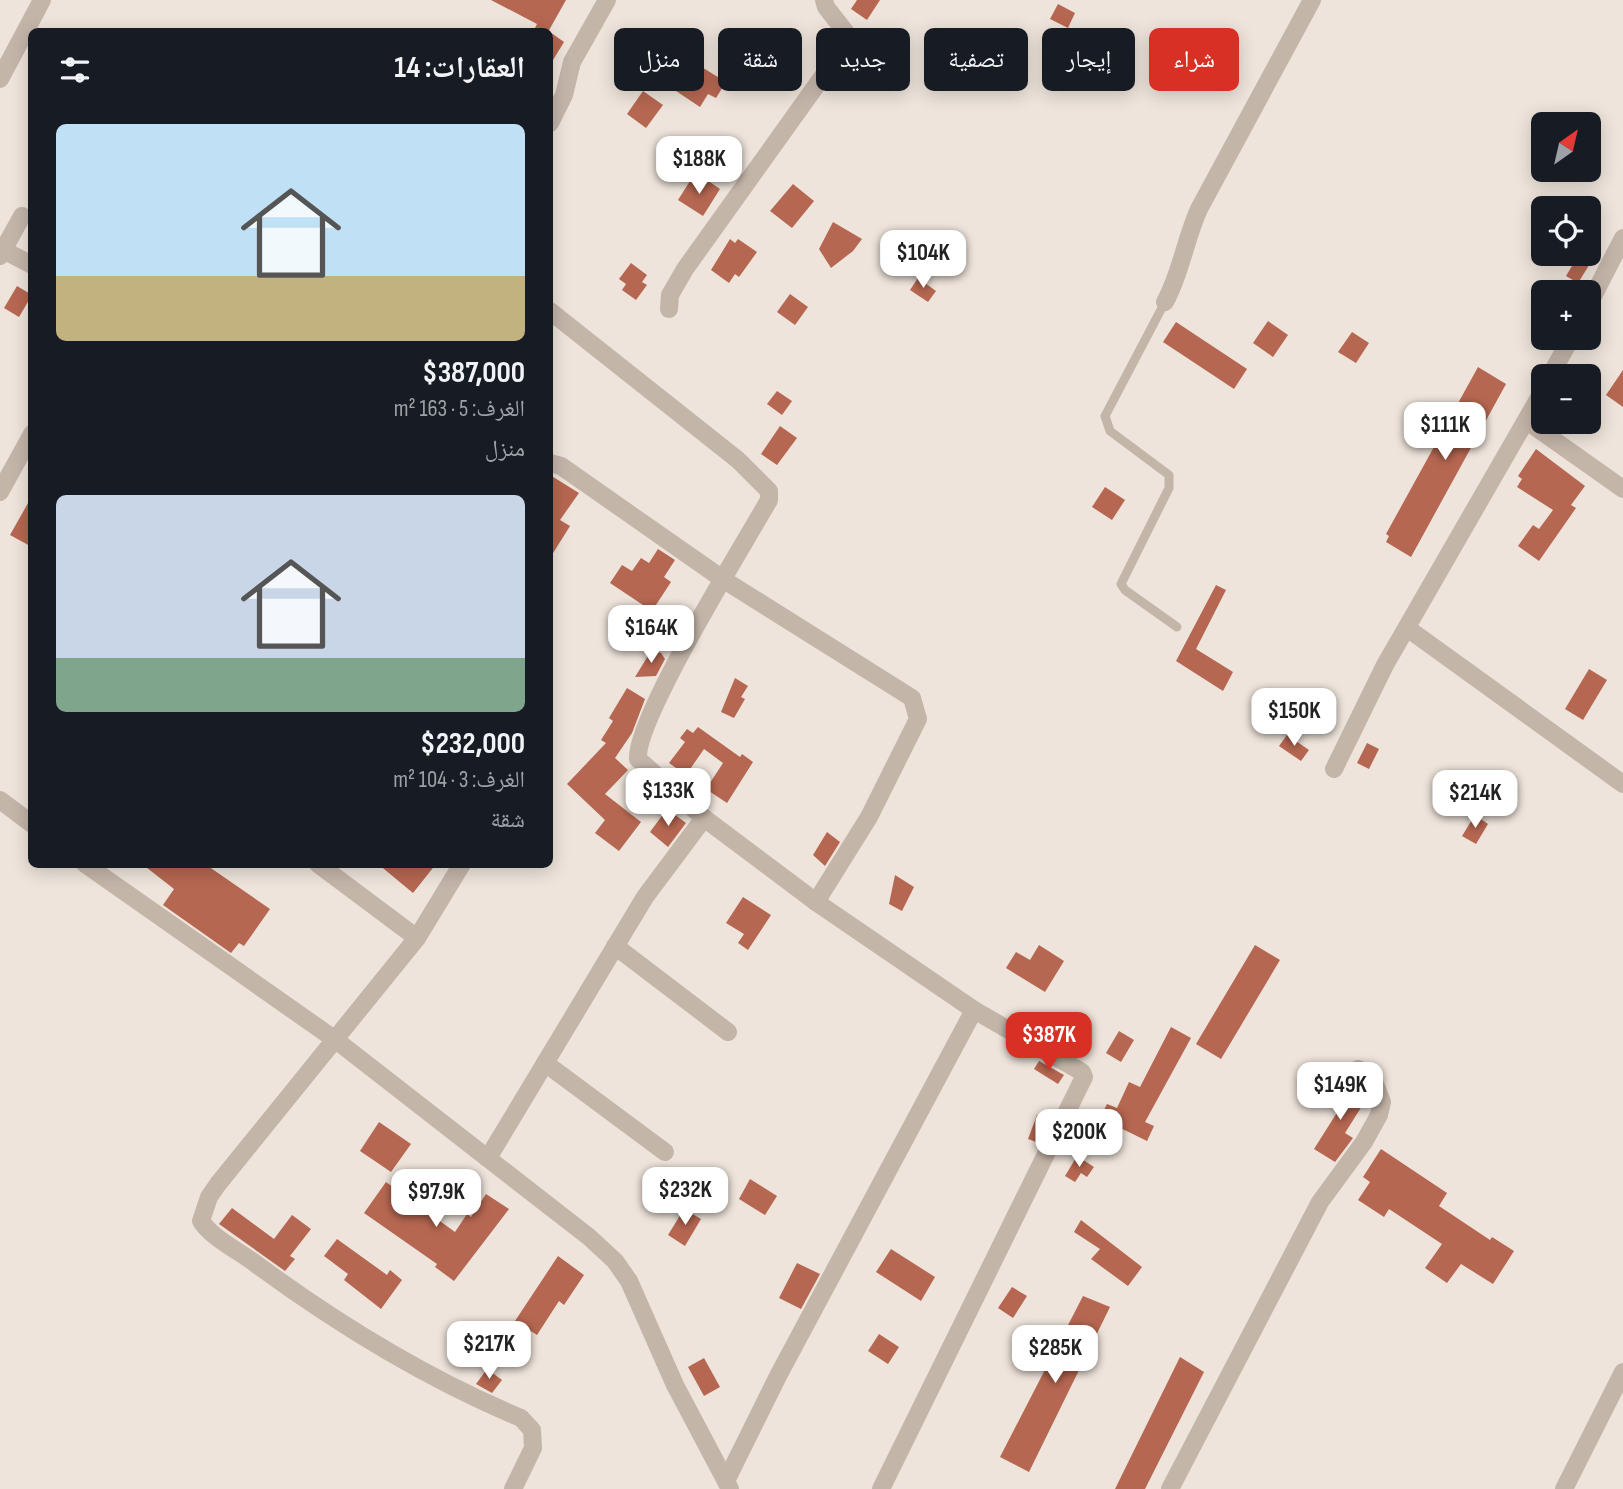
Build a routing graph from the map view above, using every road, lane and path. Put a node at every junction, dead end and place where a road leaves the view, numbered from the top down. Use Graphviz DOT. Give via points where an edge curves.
graph roads {
  1 [pos="42,0"];
  2 [pos="607,0"];
  3 [pos="824,0"];
  4 [pos="1312,0"];
  5 [pos="0,79"];
  6 [pos="553,117"];
  7 [pos="22,216"];
  8 [pos="1623,237"];
  9 [pos="2,253"];
  10 [pos="28,263"];
  11 [pos="1601,280"];
  12 [pos="1165,302"];
  13 [pos="668,309"];
  14 [pos="553,313"];
  15 [pos="1531,413"];
  16 [pos="1527,421"];
  17 [pos="28,441"];
  18 [pos="553,464"];
  19 [pos="1623,489"];
  20 [pos="0,492"];
  21 [pos="724,580"];
  22 [pos="1177,627"];
  23 [pos="1407,628"];
  24 [pos="1334,769"];
  25 [pos="1623,785"];
  26 [pos="0,800"];
  27 [pos="704,818"];
  28 [pos="28,821"];
  29 [pos="93,868"];
  30 [pos="323,868"];
  31 [pos="460,868"];
  32 [pos="816,902"];
  33 [pos="417,938"];
  34 [pos="615,946"];
  35 [pos="974,1010"];
  36 [pos="728,1032"];
  37 [pos="337,1041"];
  38 [pos="545,1063"];
  39 [pos="1358,1069"];
  40 [pos="665,1152"];
  41 [pos="488,1158"];
  42 [pos="1623,1372"];
  43 [pos="1615,1406"];
  44 [pos="728,1485"];
  45 [pos="513,1489"];
  46 [pos="881,1489"];
  47 [pos="1170,1489"];
  48 [pos="1564,1489"];
  1 -- 5 [label="street"];
  2 -- 6 [label="street" via="572,62"];
  3 -- 13 [label="street" via="847,34 846,44 685,269 670,295"];
  4 -- 12 [label="street" via="1199,209"];
  7 -- 9 [label="street"];
  8 -- 11 [label="street"];
  9 -- 10 [label="street"];
  12 -- 22 [label="lane" via="1105,416 1110,431 1169,475 1169,488 1121,584"];
  14 -- 21 [label="street" via="738,460 769,491 769,500"];
  15 -- 16 [label="street"];
  16 -- 19 [label="street"];
  16 -- 23 [label="street"];
  17 -- 20 [label="street"];
  18 -- 21 [label="street"];
  21 -- 27 [label="street" via="637,747 643,767"];
  21 -- 32 [label="street" via="912,698 917,709 918,719 869,817"];
  23 -- 24 [label="street"];
  23 -- 25 [label="street"];
  26 -- 28 [label="street"];
  27 -- 32 [label="street"];
  27 -- 34 [label="street"];
  29 -- 37 [label="street"];
  30 -- 33 [label="street"];
  31 -- 33 [label="street"];
  32 -- 35 [label="street"];
  33 -- 37 [label="street"];
  34 -- 36 [label="street"];
  34 -- 38 [label="street"];
  35 -- 44 [label="street" via="778,1376"];
  35 -- 46 [label="street" via="1082,1072 1083,1082"];
  37 -- 41 [label="street"];
  37 -- 45 [label="street" via="218,1184 201,1221 361,1337 521,1418 532,1430 533,1448"];
  38 -- 40 [label="street"];
  38 -- 41 [label="street"];
  39 -- 47 [label="street" via="1375,1084 1382,1102 1379,1115 1320,1202"];
  41 -- 44 [label="street" via="615,1261"];
  42 -- 43 [label="street"];
  43 -- 48 [label="street"];
}
